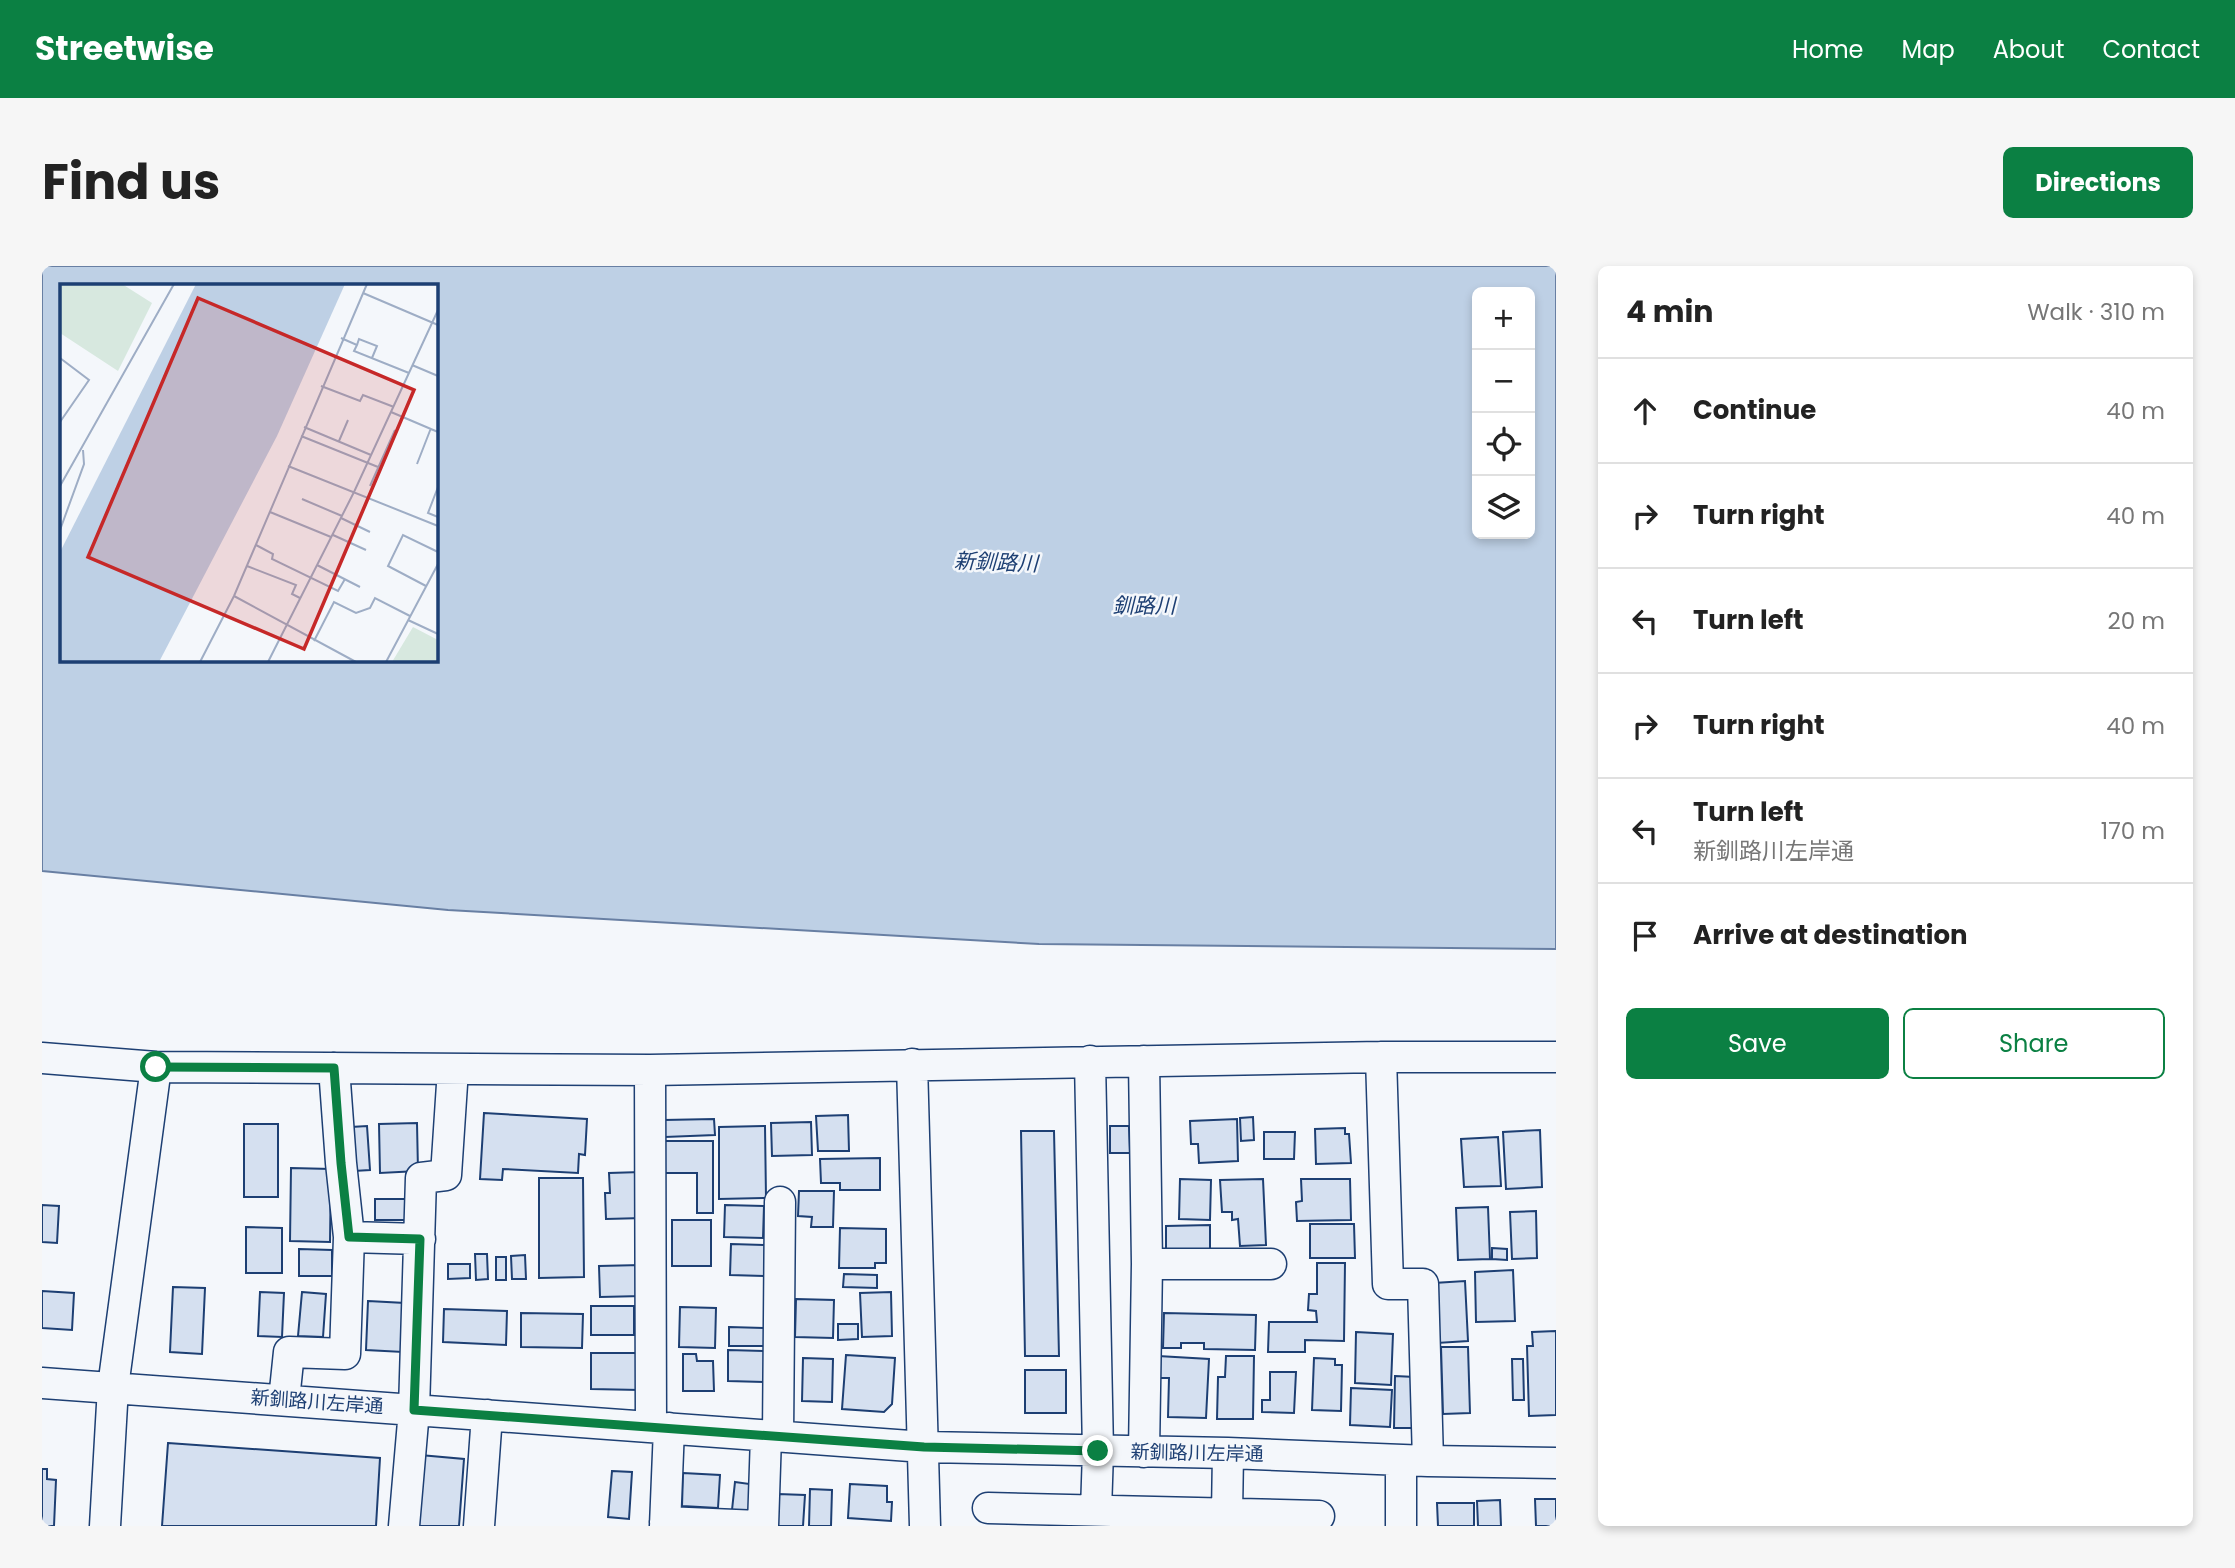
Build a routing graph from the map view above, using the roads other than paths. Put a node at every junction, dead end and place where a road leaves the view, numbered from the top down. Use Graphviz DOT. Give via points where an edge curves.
graph roads {
  1 [pos="1381,1057"];
  2 [pos="1556,1057"];
  3 [pos="42,1058"];
  4 [pos="1144,1060"];
  5 [pos="1090,1062"];
  6 [pos="912,1064"];
  7 [pos="156,1067"];
  8 [pos="334,1068"];
  9 [pos="453,1069"];
  10 [pos="650,1070"];
  11 [pos="780,1202"];
  12 [pos="349,1237"];
  13 [pos="420,1239"];
  14 [pos="1147,1264"];
  15 [pos="1271,1264"];
  16 [pos="42,1383"];
  17 [pos="113,1387"];
  18 [pos="284,1400"];
  19 [pos="414,1410"];
  20 [pos="487,1415"];
  21 [pos="660,1428"];
  22 [pos="772,1436"];
  23 [pos="924,1447"];
  24 [pos="1098,1451"];
  25 [pos="1144,1451"];
  26 [pos="1228,1453"];
  27 [pos="1414,1461"];
  28 [pos="1556,1463"];
  29 [pos="988,1508"];
  30 [pos="1096,1511"];
  31 [pos="1227,1514"];
  32 [pos="1319,1516"];
  33 [pos="665,1524"];
  34 [pos="105,1526"];
  35 [pos="404,1526"];
  36 [pos="479,1526"];
  37 [pos="761,1526"];
  38 [pos="925,1526"];
  39 [pos="1401,1526"];
  1 -- 2 [label="street"];
  1 -- 4 [label="street"];
  1 -- 27 [label="street" via="1388,1284 1423,1284"];
  3 -- 7 [label="street"];
  4 -- 5 [label="street"];
  4 -- 14 [label="street"];
  5 -- 6 [label="street"];
  5 -- 24 [label="street"];
  6 -- 10 [label="street"];
  6 -- 23 [label="street"];
  7 -- 8 [label="street"];
  7 -- 17 [label="street"];
  8 -- 9 [label="street"];
  8 -- 12 [label="street"];
  9 -- 10 [label="street"];
  9 -- 13 [label="street" via="446,1175 421,1178"];
  10 -- 21 [label="street"];
  11 -- 22 [label="street"];
  12 -- 13 [label="street"];
  12 -- 18 [label="street" via="345,1354 289,1352"];
  13 -- 19 [label="street"];
  14 -- 15 [label="street"];
  14 -- 25 [label="street"];
  16 -- 17 [label="street, 新釧路川左岸通"];
  17 -- 18 [label="street, 新釧路川左岸通"];
  17 -- 34 [label="street"];
  18 -- 19 [label="street, 新釧路川左岸通"];
  19 -- 20 [label="street, 新釧路川左岸通"];
  19 -- 35 [label="street"];
  20 -- 21 [label="street, 新釧路川左岸通"];
  20 -- 36 [label="street"];
  21 -- 22 [label="street, 新釧路川左岸通"];
  21 -- 33 [label="street"];
  22 -- 23 [label="street, 新釧路川左岸通"];
  22 -- 37 [label="street"];
  23 -- 24 [label="street, 新釧路川左岸通"];
  23 -- 38 [label="street"];
  24 -- 25 [label="street, 新釧路川左岸通"];
  24 -- 30 [label="street"];
  25 -- 26 [label="street, 新釧路川左岸通"];
  26 -- 27 [label="street, 新釧路川左岸通"];
  26 -- 31 [label="street"];
  27 -- 28 [label="street, 新釧路川左岸通"];
  27 -- 39 [label="street"];
  29 -- 30 [label="street"];
  30 -- 31 [label="street"];
  31 -- 32 [label="street"];
  33 -- 37 [label="street"];
}
